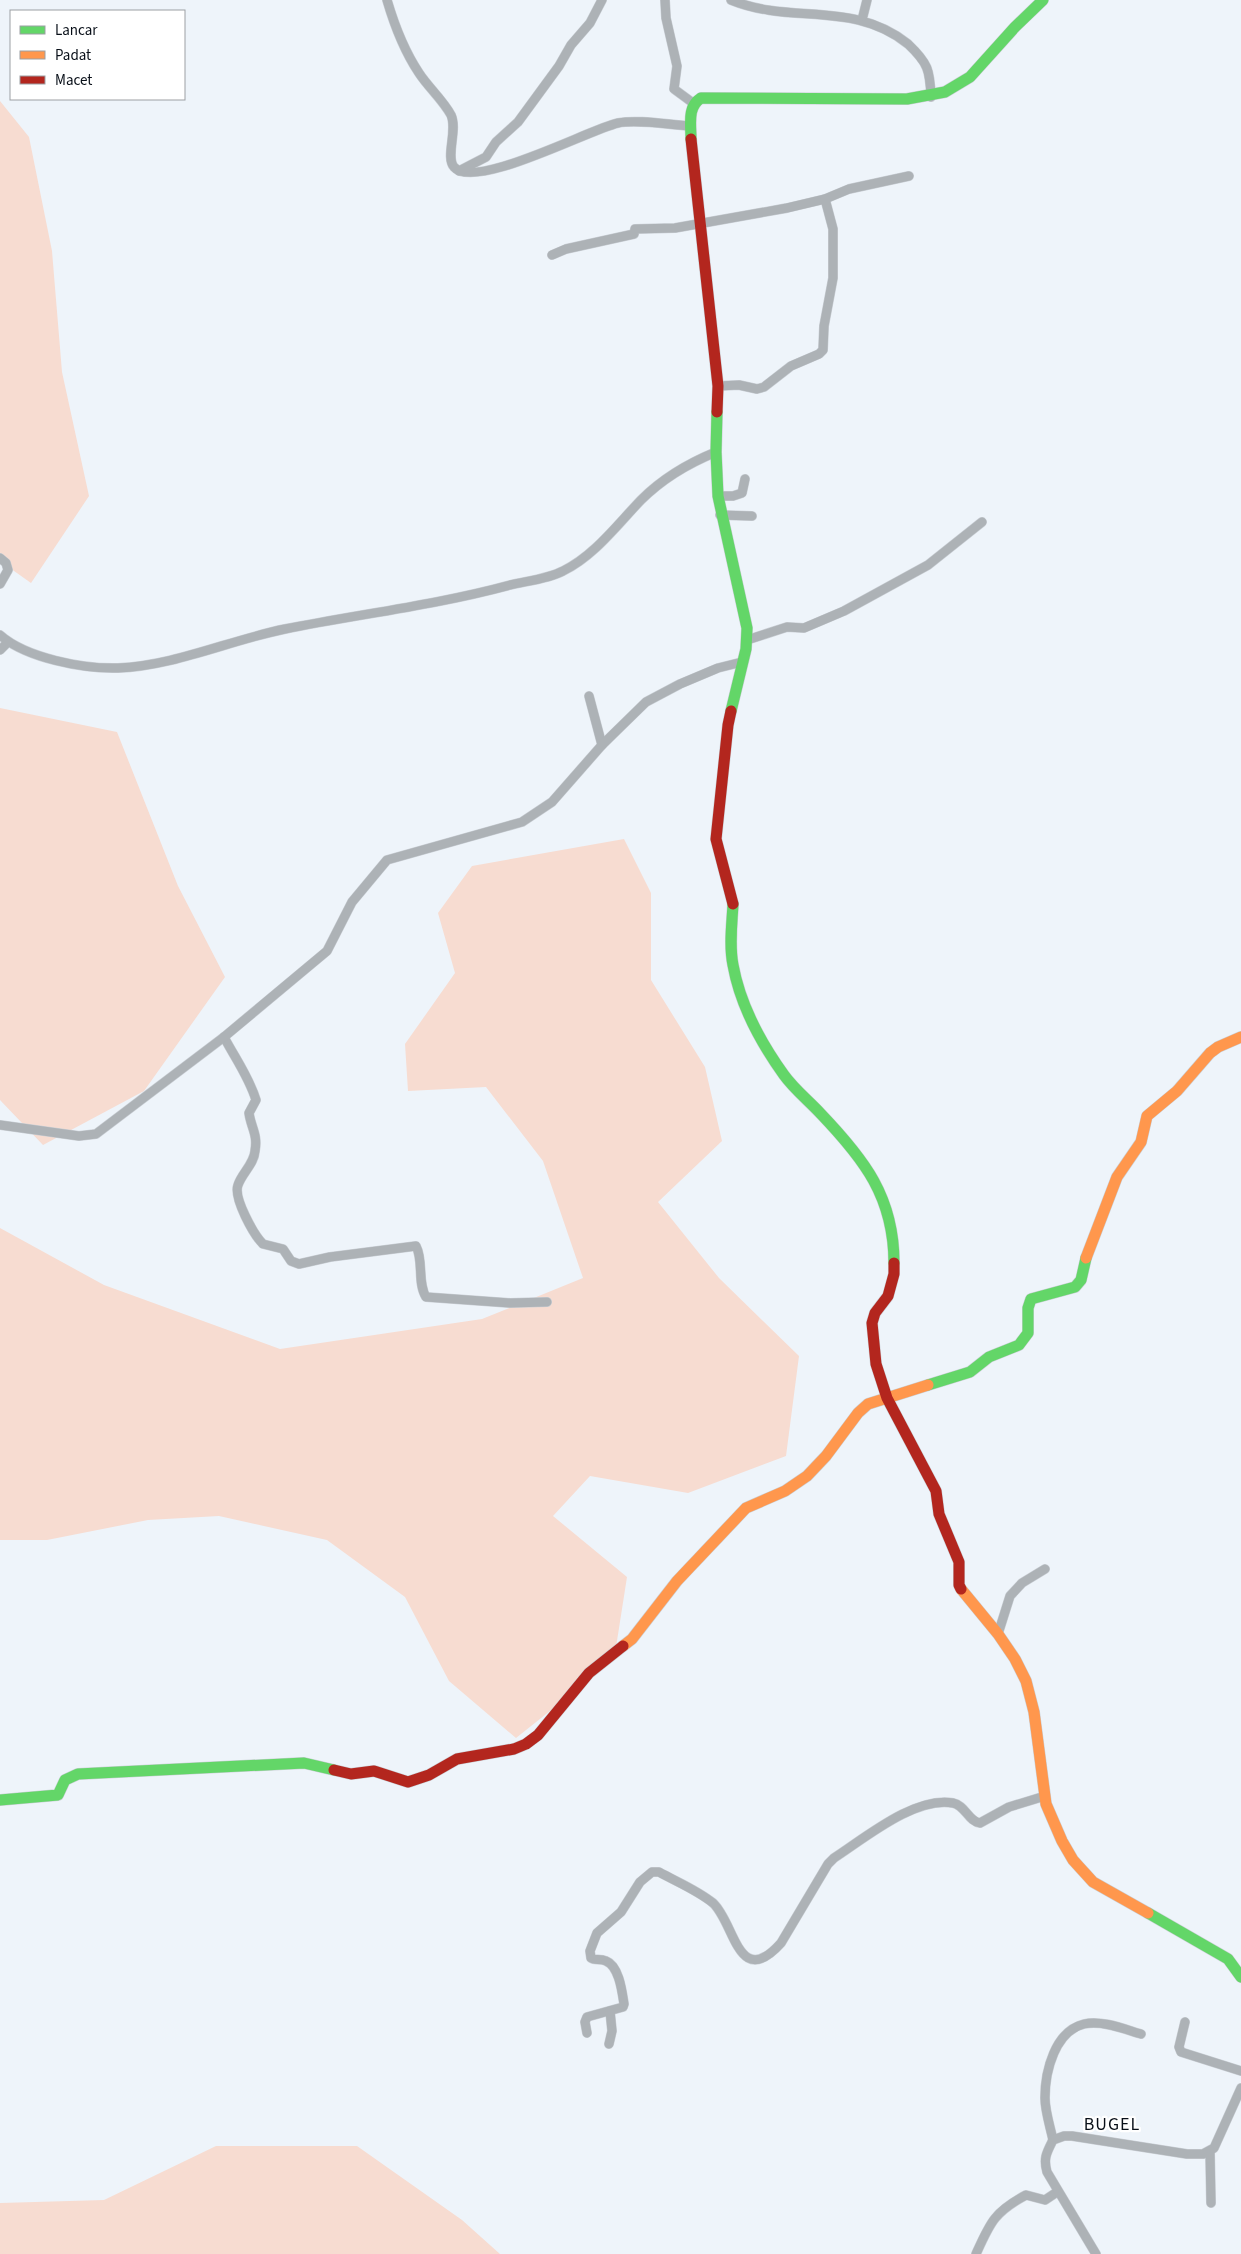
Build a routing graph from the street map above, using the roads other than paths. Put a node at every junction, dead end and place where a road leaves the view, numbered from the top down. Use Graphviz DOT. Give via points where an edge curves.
graph roads {
  1 [pos="387,0"];
  2 [pos="602,0"];
  3 [pos="665,0"];
  4 [pos="731,0"];
  5 [pos="868,0"];
  6 [pos="1043,0"];
  7 [pos="814,5"];
  8 [pos="863,16"];
  9 [pos="931,98"];
  10 [pos="693,103"];
  11 [pos="690,126"];
  12 [pos="459,171"];
  13 [pos="909,176"];
  14 [pos="825,199"];
  15 [pos="699,223"];
  16 [pos="552,255"];
  17 [pos="718,386"];
  18 [pos="716,452"];
  19 [pos="745,479"];
  20 [pos="718,496"];
  21 [pos="720,515"];
  22 [pos="752,516"];
  23 [pos="982,522"];
  24 [pos="0,558"];
  25 [pos="0,584"];
  26 [pos="0,635"];
  27 [pos="747,640"];
  28 [pos="8,642"];
  29 [pos="0,650"];
  30 [pos="742,662"];
  31 [pos="589,696"];
  32 [pos="602,745"];
  33 [pos="224,1036"];
  34 [pos="1241,1037"];
  35 [pos="0,1125"];
  36 [pos="547,1302"];
  37 [pos="887,1398"];
  38 [pos="1045,1568"];
  39 [pos="998,1634"];
  40 [pos="1045,1796"];
  41 [pos="0,1800"];
  42 [pos="1241,1976"];
  43 [pos="610,2011"];
  44 [pos="1185,2022"];
  45 [pos="587,2033"];
  46 [pos="1141,2034"];
  47 [pos="609,2044"];
  48 [pos="1241,2071"];
  49 [pos="1241,2088"];
  50 [pos="1053,2140"];
  51 [pos="1210,2152"];
  52 [pos="1058,2192"];
  53 [pos="1211,2203"];
  54 [pos="976,2254"];
  55 [pos="1096,2254"];
  1 -- 12 [label="street" via="418,72 451,116 454,134 451,160"];
  2 -- 12 [label="street" via="590,23 570,45 518,122 496,142 486,157"];
  3 -- 10 [label="street" via="677,66 674,88"];
  4 -- 7 [label="street" via="770,8"];
  5 -- 8 [label="street"];
  6 -- 9 [label="street" via="971,77 954,89"];
  7 -- 8 [label="street"];
  8 -- 9 [label="street" via="886,26 915,50 929,71"];
  9 -- 10 [label="street" via="701,98"];
  10 -- 11 [label="street"];
  11 -- 12 [label="street" via="620,123 506,166 479,172"];
  11 -- 15 [label="street"];
  13 -- 14 [label="street" via="849,189"];
  14 -- 15 [label="street"];
  14 -- 17 [label="street" via="833,229 833,278 823,350 791,366 764,387"];
  15 -- 16 [label="street" via="675,228 634,229 634,234"];
  15 -- 17 [label="street"];
  17 -- 18 [label="street"];
  18 -- 20 [label="street"];
  18 -- 28 [label="street" via="697,459 651,491 588,554 562,572 465,598 251,636 188,655 129,667 79,666 22,650"];
  19 -- 20 [label="street" via="742,493"];
  20 -- 21 [label="street"];
  21 -- 22 [label="street"];
  21 -- 27 [label="street" via="747,628"];
  23 -- 27 [label="street" via="928,565 844,611 804,628 787,627"];
  24 -- 25 [label="street" via="8,570"];
  26 -- 28 [label="street"];
  27 -- 30 [label="street"];
  28 -- 29 [label="street"];
  30 -- 32 [label="street" via="718,668 646,702"];
  30 -- 37 [label="street" via="728,726 716,839 733,899 733,965 742,997 771,1056 790,1083 852,1146 874,1179 889,1216 894,1274 888,1296 875,1313 872,1323 876,1364"];
  31 -- 32 [label="street"];
  32 -- 33 [label="street" via="552,802 522,822 387,860 352,902 326,951"];
  33 -- 35 [label="street" via="96,1134 78,1136"];
  33 -- 36 [label="street" via="256,1100 248,1113 256,1135 255,1155 238,1183 237,1191 242,1210 264,1244 283,1249 291,1261 299,1264 416,1246 426,1297 510,1303"];
  34 -- 37 [label="street" via="1210,1053 1147,1116 1141,1142 1108,1196 1081,1280 1065,1291 1031,1299 1028,1333 1021,1343 981,1361 970,1372"];
  37 -- 39 [label="street" via="936,1491 939,1514 959,1562 959,1585 963,1594"];
  37 -- 41 [label="street" via="868,1404 858,1413 811,1472 784,1492 753,1502 746,1508 677,1581 632,1639 589,1673 549,1724 526,1744 498,1753 458,1759 408,1782 374,1770 351,1774 304,1763 126,1770 70,1776 58,1795 52,1797"];
  38 -- 39 [label="street" via="1022,1582 1010,1596"];
  39 -- 40 [label="street" via="1026,1681 1034,1712"];
  40 -- 42 [label="street" via="1062,1841 1073,1860 1093,1882 1228,1959"];
  40 -- 43 [label="street" via="1009,1807 980,1823 952,1802 932,1804 901,1814 828,1864 781,1943 772,1954 760,1959 742,1953 712,1903 659,1872 652,1872 638,1884 620,1914 595,1936 590,1958 606,1960 610,1964 618,1977 624,2001 623,2007"];
  43 -- 45 [label="street" via="586,2018"];
  43 -- 47 [label="street" via="612,2031"];
  44 -- 48 [label="street" via="1179,2047 1181,2052"];
  46 -- 50 [label="street" via="1095,2023 1069,2030 1053,2054 1047,2076 1045,2098"];
  49 -- 51 [label="street"];
  50 -- 51 [label="street" via="1072,2136 1196,2156"];
  50 -- 52 [label="street" via="1044,2162"];
  51 -- 53 [label="street"];
  52 -- 54 [label="street" via="1045,2200 1026,2195 1006,2206 985,2232"];
  52 -- 55 [label="street"];
}
